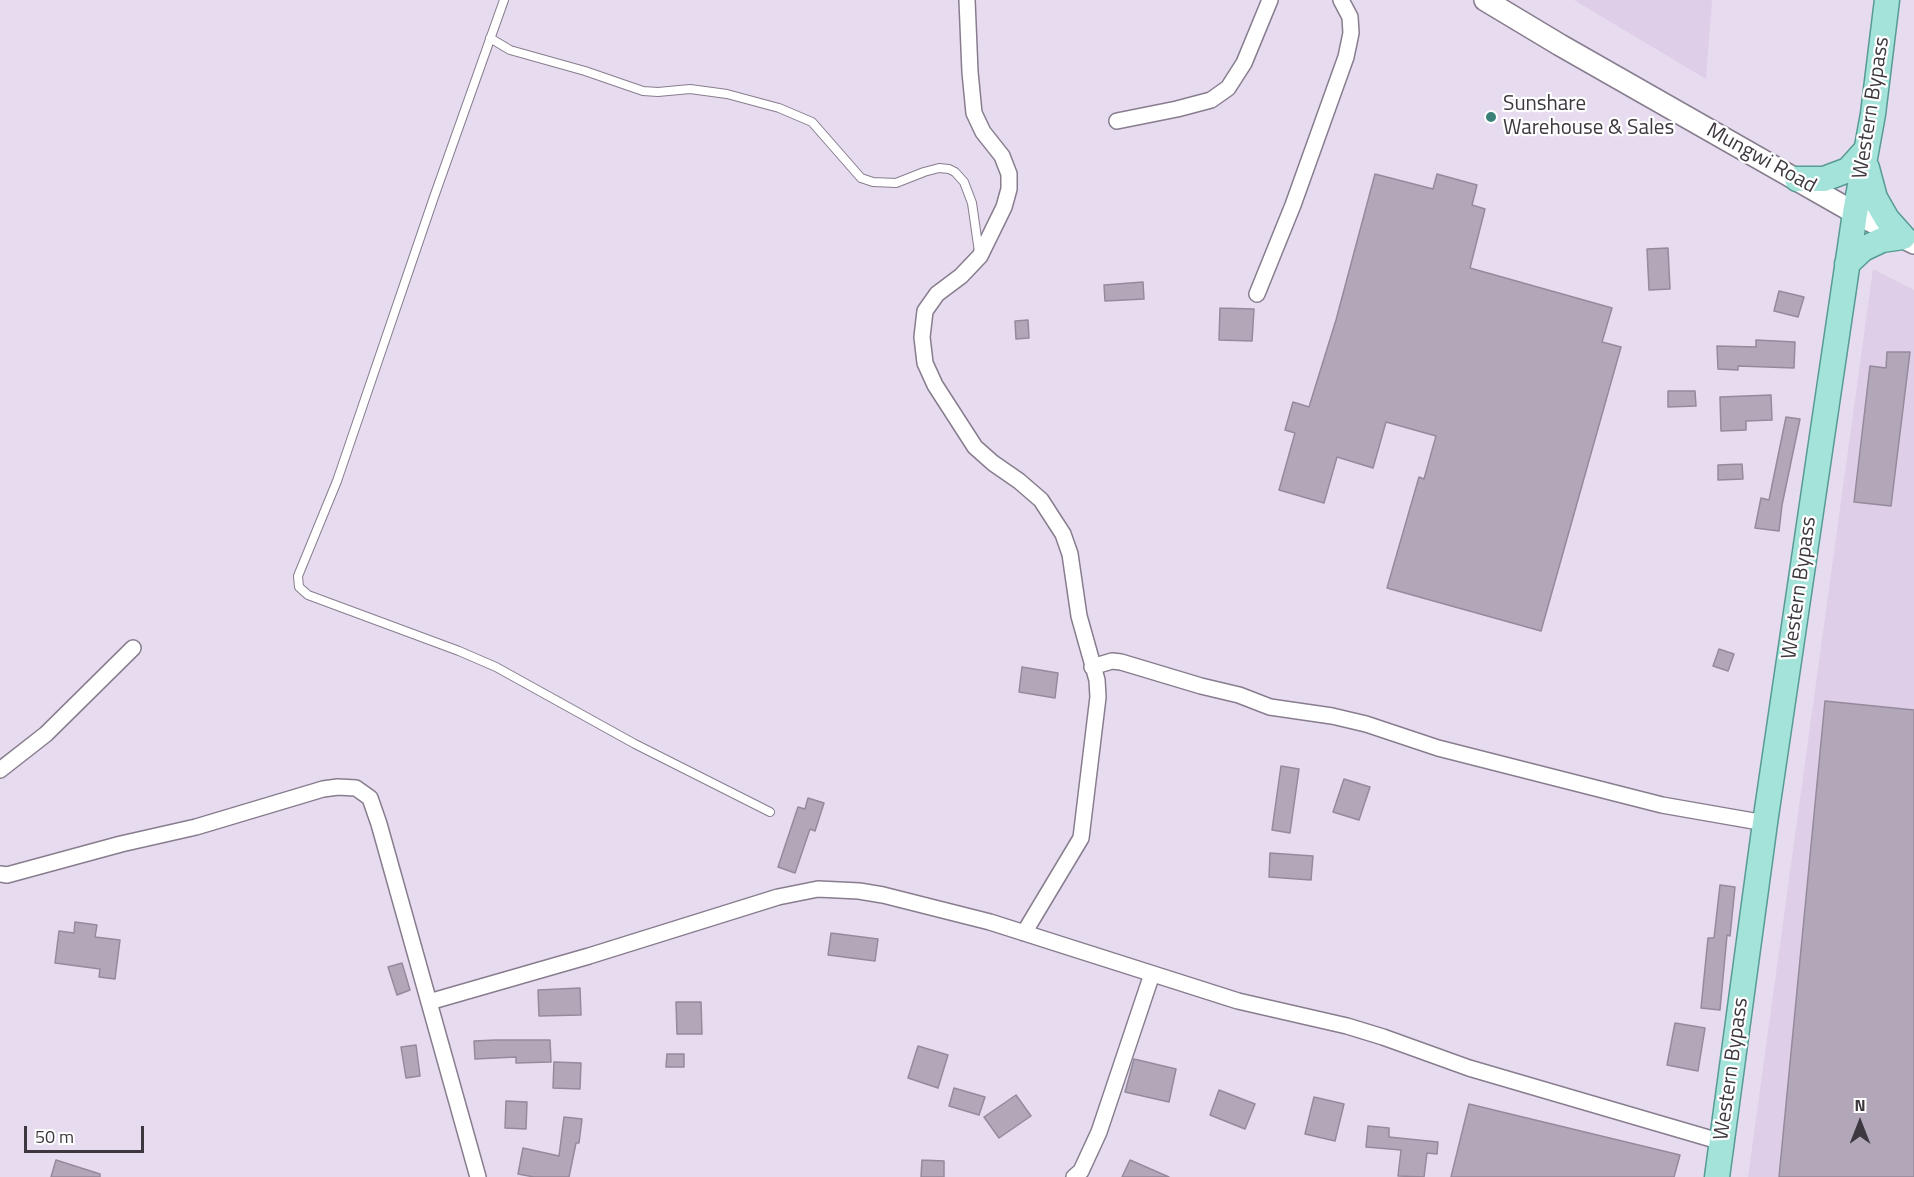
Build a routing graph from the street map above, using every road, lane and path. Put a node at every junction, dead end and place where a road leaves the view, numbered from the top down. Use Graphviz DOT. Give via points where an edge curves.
graph roads {
  1 [pos="504,0"];
  2 [pos="967,0"];
  3 [pos="1270,0"];
  4 [pos="1341,0"];
  5 [pos="1485,0"];
  6 [pos="1887,0"];
  7 [pos="490,38"];
  8 [pos="1118,121"];
  9 [pos="1866,150"];
  10 [pos="1797,179"];
  11 [pos="1855,213"];
  12 [pos="1909,240"];
  13 [pos="980,256"];
  14 [pos="1847,264"];
  15 [pos="1257,294"];
  16 [pos="133,648"];
  17 [pos="1092,667"];
  18 [pos="0,770"];
  19 [pos="770,812"];
  20 [pos="1765,824"];
  21 [pos="0,874"];
  22 [pos="1024,933"];
  23 [pos="1152,974"];
  24 [pos="429,1002"];
  25 [pos="1722,1142"];
  26 [pos="478,1177"];
  27 [pos="1074,1177"];
  28 [pos="1717,1177"];
  1 -- 7 [label="lane"];
  2 -- 13 [label="street" via="974,113 1009,174 1004,207"];
  3 -- 8 [label="street" via="1244,63 1228,88 1211,100"];
  4 -- 15 [label="street" via="1350,17 1346,57"];
  5 -- 10 [label="street, Mungwi Road"];
  6 -- 9 [label="main road, Western Bypass"];
  7 -- 13 [label="lane" via="510,50 643,91 690,89 779,108 812,122 861,178 896,183 939,168 949,169 964,182 972,202"];
  7 -- 19 [label="lane" via="337,481 298,576 299,587 308,595 496,667 635,744"];
  9 -- 10 [label="main road" via="1848,170 1824,179"];
  9 -- 11 [label="main road, Western Bypass"];
  9 -- 12 [label="main road" via="1875,198 1887,219"];
  10 -- 11 [label="street, Mungwi Road"];
  11 -- 12 [label="street, Mungwi Road"];
  11 -- 14 [label="main road, Western Bypass"];
  12 -- 14 [label="main road" via="1882,240 1863,249"];
  13 -- 17 [label="street" via="925,311 925,363 975,447 1041,500 1063,534"];
  14 -- 20 [label="main road, Western Bypass"];
  16 -- 18 [label="street" via="46,734"];
  17 -- 20 [label="street" via="1120,662 1270,707 1366,724 1438,748 1662,805"];
  17 -- 22 [label="street" via="1098,697 1081,838"];
  20 -- 25 [label="main road, Western Bypass"];
  21 -- 24 [label="street" via="196,827 323,789 356,788 370,798 379,824"];
  22 -- 23 [label="street"];
  22 -- 24 [label="street" via="883,895 818,889 768,900"];
  23 -- 25 [label="street" via="1254,1005 1383,1036 1469,1068"];
  23 -- 27 [label="street" via="1099,1132 1081,1171"];
  24 -- 26 [label="street"];
  25 -- 28 [label="main road, Western Bypass"];
}
